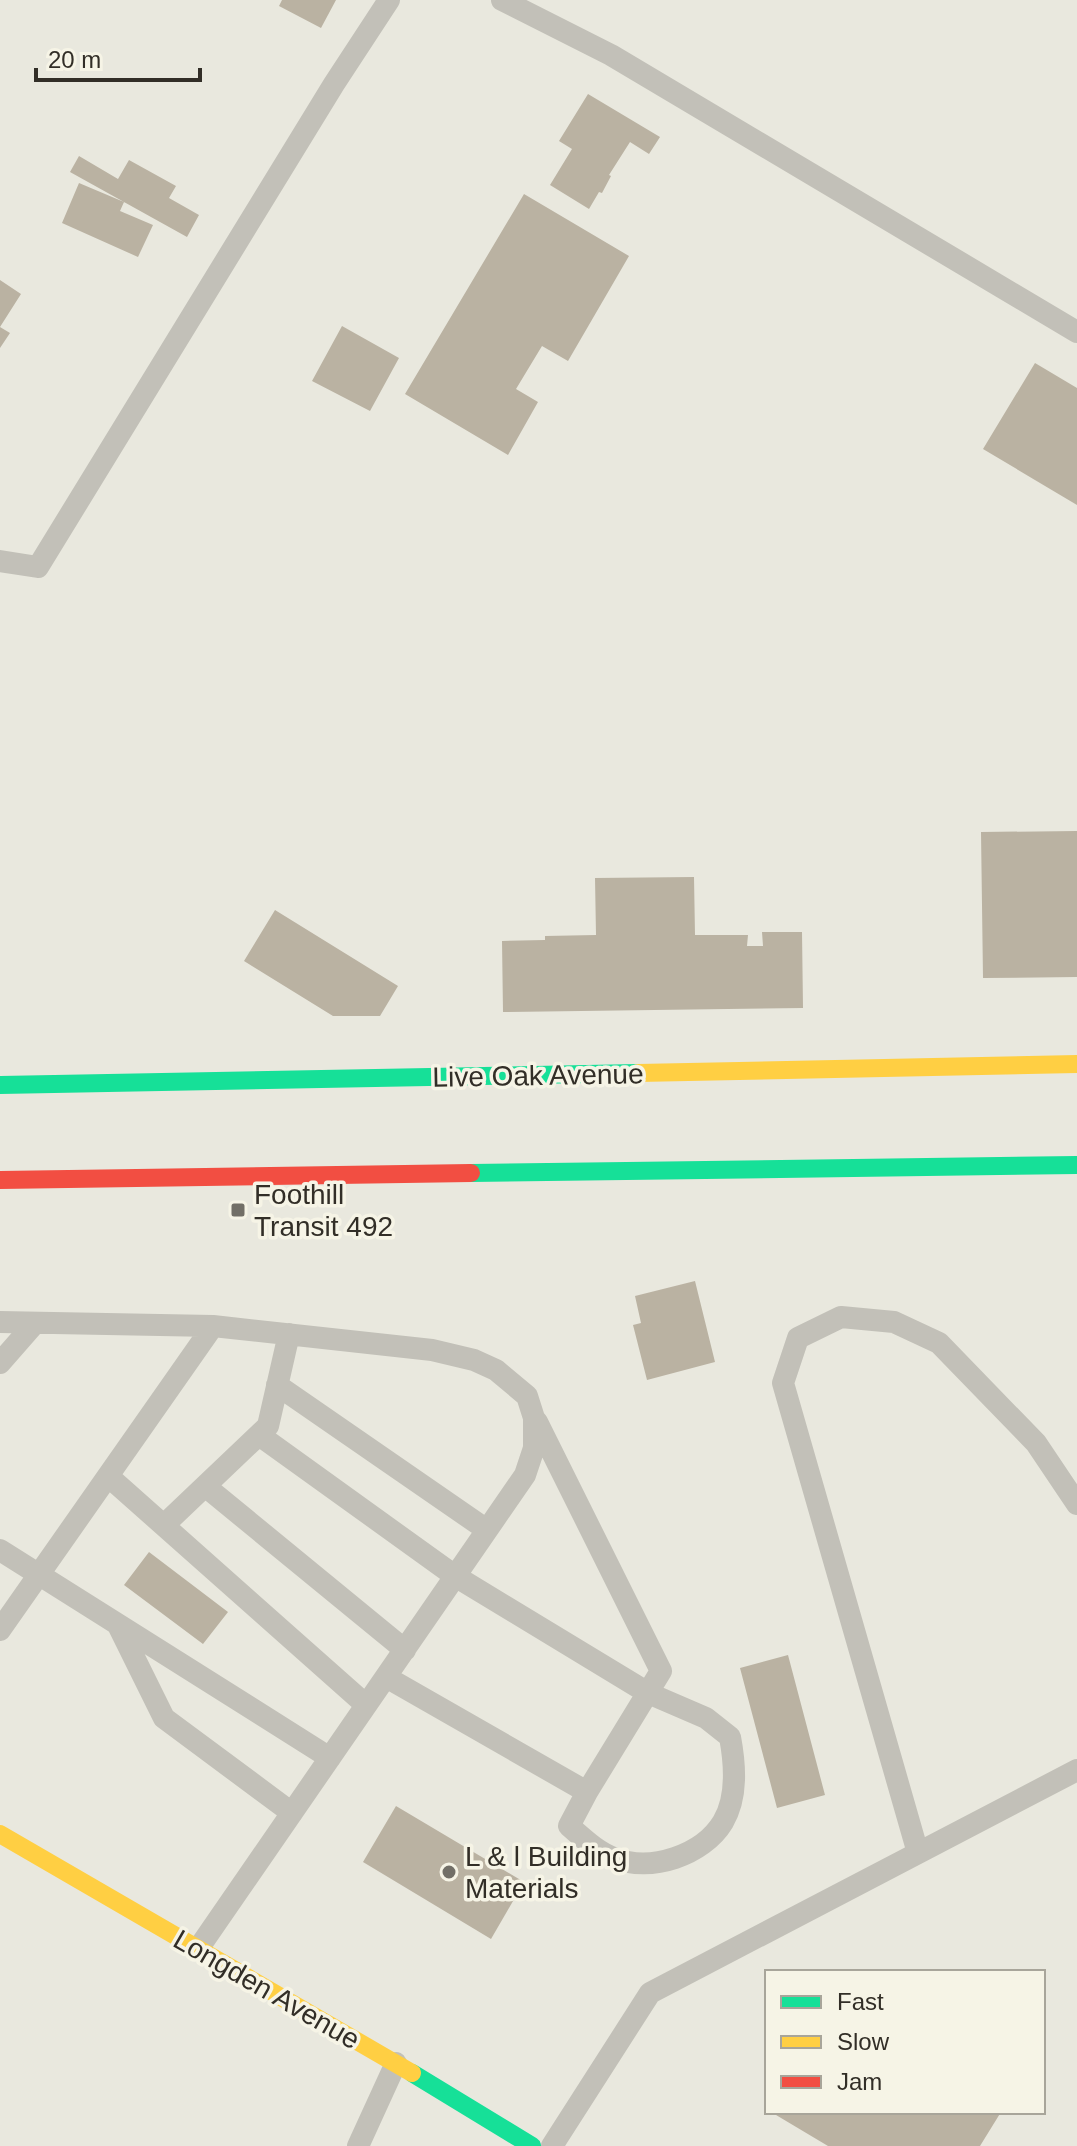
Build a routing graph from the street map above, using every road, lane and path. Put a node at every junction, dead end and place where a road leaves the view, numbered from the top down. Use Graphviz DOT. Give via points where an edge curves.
graph roads {
  1 [pos="389,0"];
  2 [pos="502,0"];
  3 [pos="1077,332"];
  4 [pos="0,561"];
  5 [pos="1077,1064"];
  6 [pos="0,1085"];
  7 [pos="1077,1165"];
  8 [pos="0,1180"];
  9 [pos="0,1322"];
  10 [pos="35,1323"];
  11 [pos="213,1326"];
  12 [pos="289,1334"];
  13 [pos="0,1363"];
  14 [pos="277,1385"];
  15 [pos="534,1418"];
  16 [pos="259,1435"];
  17 [pos="108,1476"];
  18 [pos="205,1486"];
  19 [pos="1077,1504"];
  20 [pos="164,1525"];
  21 [pos="487,1530"];
  22 [pos="0,1550"];
  23 [pos="39,1574"];
  24 [pos="455,1576"];
  25 [pos="117,1624"];
  26 [pos="0,1630"];
  27 [pos="405,1650"];
  28 [pos="386,1677"];
  29 [pos="648,1693"];
  30 [pos="366,1705"];
  31 [pos="330,1758"];
  32 [pos="1077,1770"];
  33 [pos="587,1792"];
  34 [pos="292,1813"];
  35 [pos="0,1834"];
  36 [pos="918,1853"];
  37 [pos="198,1949"];
  38 [pos="396,2063"];
  39 [pos="358,2146"];
  40 [pos="532,2146"];
  41 [pos="552,2146"];
  1 -- 4 [label="lane" via="38,567"];
  2 -- 3 [label="lane" via="611,55"];
  5 -- 6 [label="main road, Live Oak Avenue"];
  7 -- 8 [label="main road"];
  9 -- 10 [label="lane"];
  10 -- 11 [label="lane"];
  10 -- 13 [label="lane"];
  11 -- 12 [label="lane"];
  11 -- 17 [label="lane"];
  12 -- 14 [label="lane"];
  12 -- 15 [label="lane" via="432,1350 474,1360 514,1383 527,1396"];
  14 -- 16 [label="lane" via="268,1426"];
  14 -- 21 [label="lane"];
  15 -- 21 [label="lane" via="534,1448 525,1475"];
  15 -- 29 [label="lane" via="661,1671"];
  16 -- 18 [label="lane"];
  16 -- 24 [label="lane"];
  17 -- 20 [label="lane"];
  17 -- 23 [label="lane"];
  18 -- 20 [label="lane"];
  18 -- 27 [label="lane"];
  19 -- 36 [label="lane" via="1036,1443 939,1343 894,1322 841,1317 798,1338 783,1383"];
  20 -- 30 [label="lane"];
  21 -- 24 [label="lane"];
  22 -- 23 [label="lane"];
  23 -- 25 [label="lane"];
  23 -- 26 [label="lane"];
  24 -- 27 [label="lane"];
  24 -- 29 [label="lane"];
  25 -- 31 [label="lane"];
  25 -- 34 [label="lane" via="164,1718"];
  27 -- 28 [label="lane"];
  28 -- 30 [label="lane"];
  28 -- 33 [label="lane"];
  29 -- 33 [label="lane"];
  29 -- 33 [label="lane" via="706,1718 730,1737 735,1762 723,1822 682,1857 656,1863 616,1859 569,1826"];
  30 -- 31 [label="lane"];
  31 -- 34 [label="lane"];
  32 -- 36 [label="lane"];
  34 -- 37 [label="lane"];
  35 -- 37 [label="main road, Longden Avenue"];
  36 -- 41 [label="lane" via="650,1993"];
  37 -- 38 [label="main road, Longden Avenue"];
  38 -- 39 [label="lane"];
  38 -- 40 [label="main road, Longden Avenue"];
}
